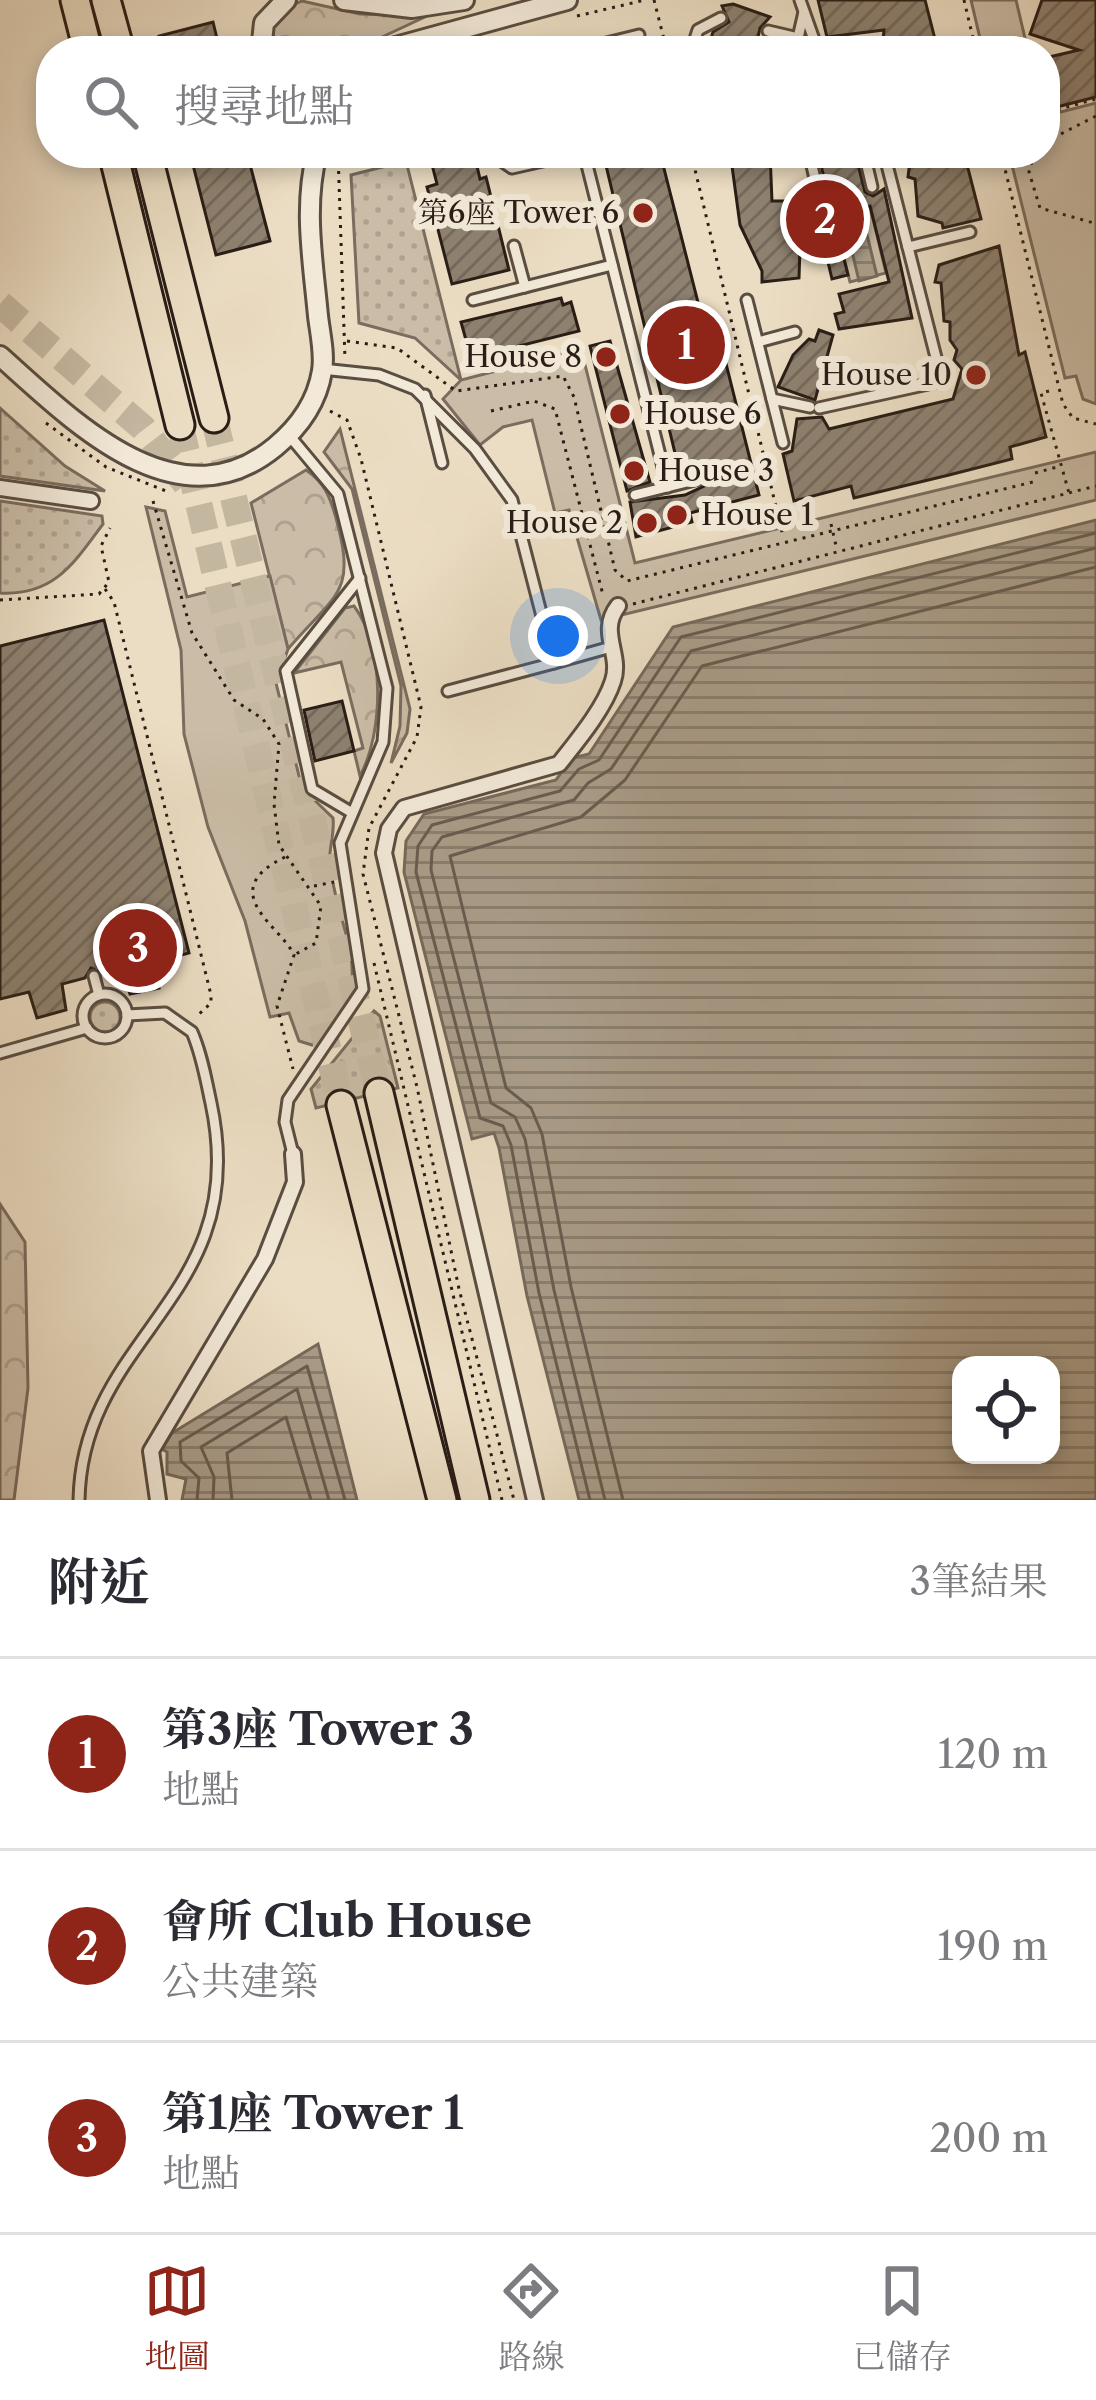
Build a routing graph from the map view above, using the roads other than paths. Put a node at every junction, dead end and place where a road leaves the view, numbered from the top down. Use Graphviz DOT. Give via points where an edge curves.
graph roads {
  1 [pos="75,0"];
  2 [pos="106,0"];
  3 [pos="286,0"];
  4 [pos="344,0"];
  5 [pos="464,0"];
  6 [pos="567,0"];
  7 [pos="800,0"];
  8 [pos="804,12"];
  9 [pos="721,18"];
  10 [pos="454,28"];
  11 [pos="768,31"];
  12 [pos="639,35"];
  13 [pos="84,36"];
  14 [pos="116,36"];
  15 [pos="262,36"];
  16 [pos="422,36"];
  17 [pos="456,36"];
  18 [pos="636,36"];
  19 [pos="696,36"];
  20 [pos="789,36"];
  21 [pos="798,36"];
  22 [pos="813,36"];
  23 [pos="117,168"];
  24 [pos="151,168"];
  25 [pos="315,168"];
  26 [pos="585,168"];
  27 [pos="813,168"];
  28 [pos="868,168"];
  29 [pos="888,168"];
  30 [pos="872,187"];
  31 [pos="820,200"];
  32 [pos="970,232"];
  33 [pos="514,246"];
  34 [pos="908,248"];
  35 [pos="612,265"];
  36 [pos="524,287"];
  37 [pos="473,300"];
  38 [pos="747,300"];
  39 [pos="795,332"];
  40 [pos="758,342"];
  41 [pos="0,356"];
  42 [pos="322,369"];
  43 [pos="424,395"];
  44 [pos="772,399"];
  45 [pos="214,418"];
  46 [pos="180,425"];
  47 [pos="295,441"];
  48 [pos="783,443"];
  49 [pos="442,463"];
  50 [pos="699,479"];
  51 [pos="668,487"];
  52 [pos="0,488"];
  53 [pos="635,495"];
  54 [pos="91,500"];
  55 [pos="360,578"];
  56 [pos="618,606"];
  57 [pos="611,647"];
  58 [pos="554,663"];
  59 [pos="448,691"];
  60 [pos="349,811"];
  61 [pos="94,976"];
  62 [pos="99,995"];
  63 [pos="127,1015"];
  64 [pos="87,1028"];
  65 [pos="0,1053"];
  66 [pos="380,1093"];
  67 [pos="341,1105"];
  68 [pos="293,1154"];
  69 [pos="534,1498"];
  70 [pos="79,1500"];
  71 [pos="158,1500"];
  72 [pos="442,1500"];
  73 [pos="475,1500"];
  1 -- 13 [label="main road"];
  2 -- 14 [label="main road"];
  3 -- 15 [label="street"];
  4 -- 5 [label="street" via="412,8"];
  6 -- 10 [label="street"];
  7 -- 8 [label="lane"];
  8 -- 21 [label="lane"];
  8 -- 22 [label="lane"];
  9 -- 19 [label="lane"];
  10 -- 16 [label="street"];
  10 -- 17 [label="lane"];
  11 -- 20 [label="lane"];
  12 -- 18 [label="lane"];
  23 -- 46 [label="main road"];
  24 -- 45 [label="main road"];
  25 -- 42 [label="street" via="309,219"];
  26 -- 35 [label="lane"];
  27 -- 31 [label="lane"];
  28 -- 30 [label="lane"];
  29 -- 34 [label="lane"];
  32 -- 34 [label="lane"];
  33 -- 36 [label="lane"];
  34 -- 44 [label="lane" via="942,381 815,407"];
  35 -- 36 [label="lane"];
  35 -- 51 [label="lane"];
  36 -- 37 [label="lane"];
  38 -- 40 [label="lane"];
  39 -- 40 [label="lane"];
  40 -- 44 [label="lane"];
  41 -- 47 [label="street" via="125,458 154,469 240,468"];
  42 -- 43 [label="lane" via="393,378"];
  42 -- 47 [label="street"];
  43 -- 49 [label="lane"];
  43 -- 58 [label="lane" via="512,500"];
  44 -- 48 [label="lane"];
  47 -- 55 [label="lane" via="338,494"];
  50 -- 51 [label="lane"];
  51 -- 53 [label="lane"];
  52 -- 54 [label="street"];
  55 -- 60 [label="lane" via="388,706 377,760"];
  55 -- 60 [label="lane" via="290,660 285,682 312,789"];
  56 -- 57 [label="street" via="608,625"];
  57 -- 58 [label="lane"];
  57 -- 69 [label="street" via="613,682 559,764 404,808 384,853"];
  58 -- 59 [label="lane"];
  60 -- 68 [label="lane" via="339,855 363,989 285,1111"];
  61 -- 62 [label="lane"];
  62 -- 63 [label="lane" via="117,998"];
  62 -- 64 [label="lane" via="84,1008"];
  63 -- 64 [label="lane" via="111,1036"];
  63 -- 70 [label="lane" via="160,1012 192,1032 218,1144 216,1208 191,1270 102,1403 83,1457"];
  64 -- 65 [label="lane"];
  66 -- 73 [label="main road"];
  67 -- 72 [label="main road"];
  68 -- 71 [label="street" via="295,1182 265,1259 151,1451"];
}
